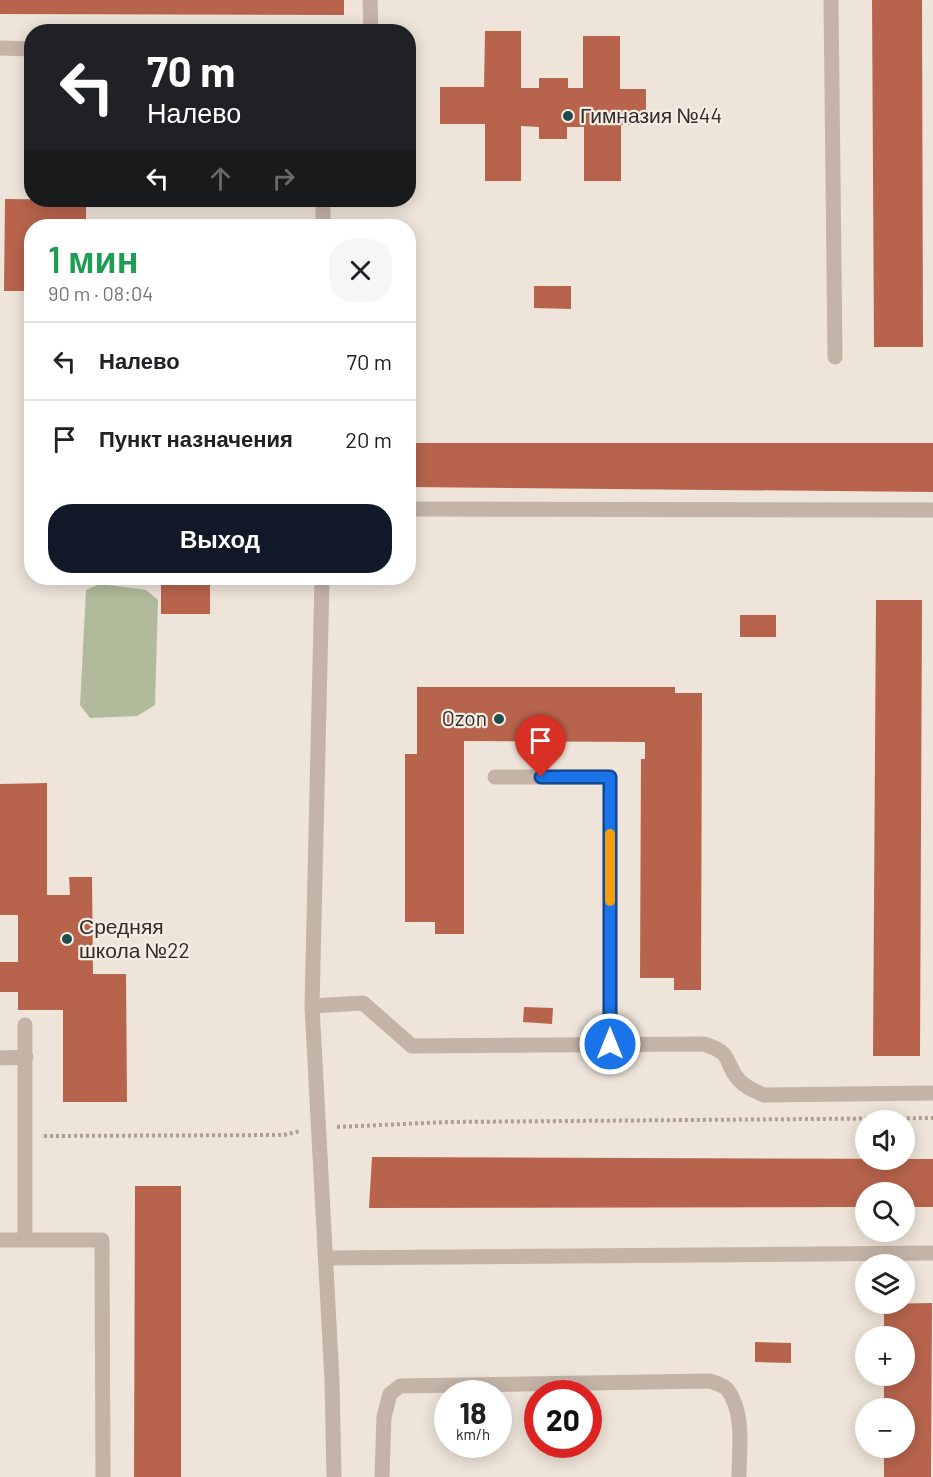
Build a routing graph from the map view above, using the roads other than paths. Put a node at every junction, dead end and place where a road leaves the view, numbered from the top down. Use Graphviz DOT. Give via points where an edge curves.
graph roads {
  1 [pos="370,0"];
  2 [pos="831,0"];
  3 [pos="371,24"];
  4 [pos="0,48"];
  5 [pos="24,49"];
  6 [pos="835,357"];
  7 [pos="416,509"];
  8 [pos="933,510"];
  9 [pos="322,585"];
  10 [pos="495,777"];
  11 [pos="312,1005"];
  12 [pos="25,1025"];
  13 [pos="610,1044"];
  14 [pos="0,1058"];
  15 [pos="26,1058"];
  16 [pos="933,1093"];
  17 [pos="0,1240"];
  18 [pos="25,1240"];
  19 [pos="933,1253"];
  20 [pos="326,1258"];
  21 [pos="103,1477"];
  22 [pos="334,1477"];
  23 [pos="382,1477"];
  24 [pos="739,1477"];
  1 -- 3 [label="lane"];
  2 -- 6 [label="lane"];
  4 -- 5 [label="lane"];
  7 -- 8 [label="lane"];
  9 -- 11 [label="lane"];
  10 -- 13 [label="lane" via="610,777"];
  11 -- 13 [label="lane" via="363,1003 412,1046"];
  11 -- 20 [label="lane"];
  12 -- 15 [label="lane"];
  13 -- 16 [label="lane" via="704,1044 719,1049 729,1059 738,1079 764,1095"];
  14 -- 15 [label="lane"];
  15 -- 18 [label="lane"];
  17 -- 18 [label="lane"];
  18 -- 21 [label="lane" via="102,1240"];
  19 -- 20 [label="lane"];
  20 -- 22 [label="lane"];
  23 -- 24 [label="lane" via="384,1417 390,1394 400,1386 710,1381 726,1388 734,1405 740,1429"];
}
